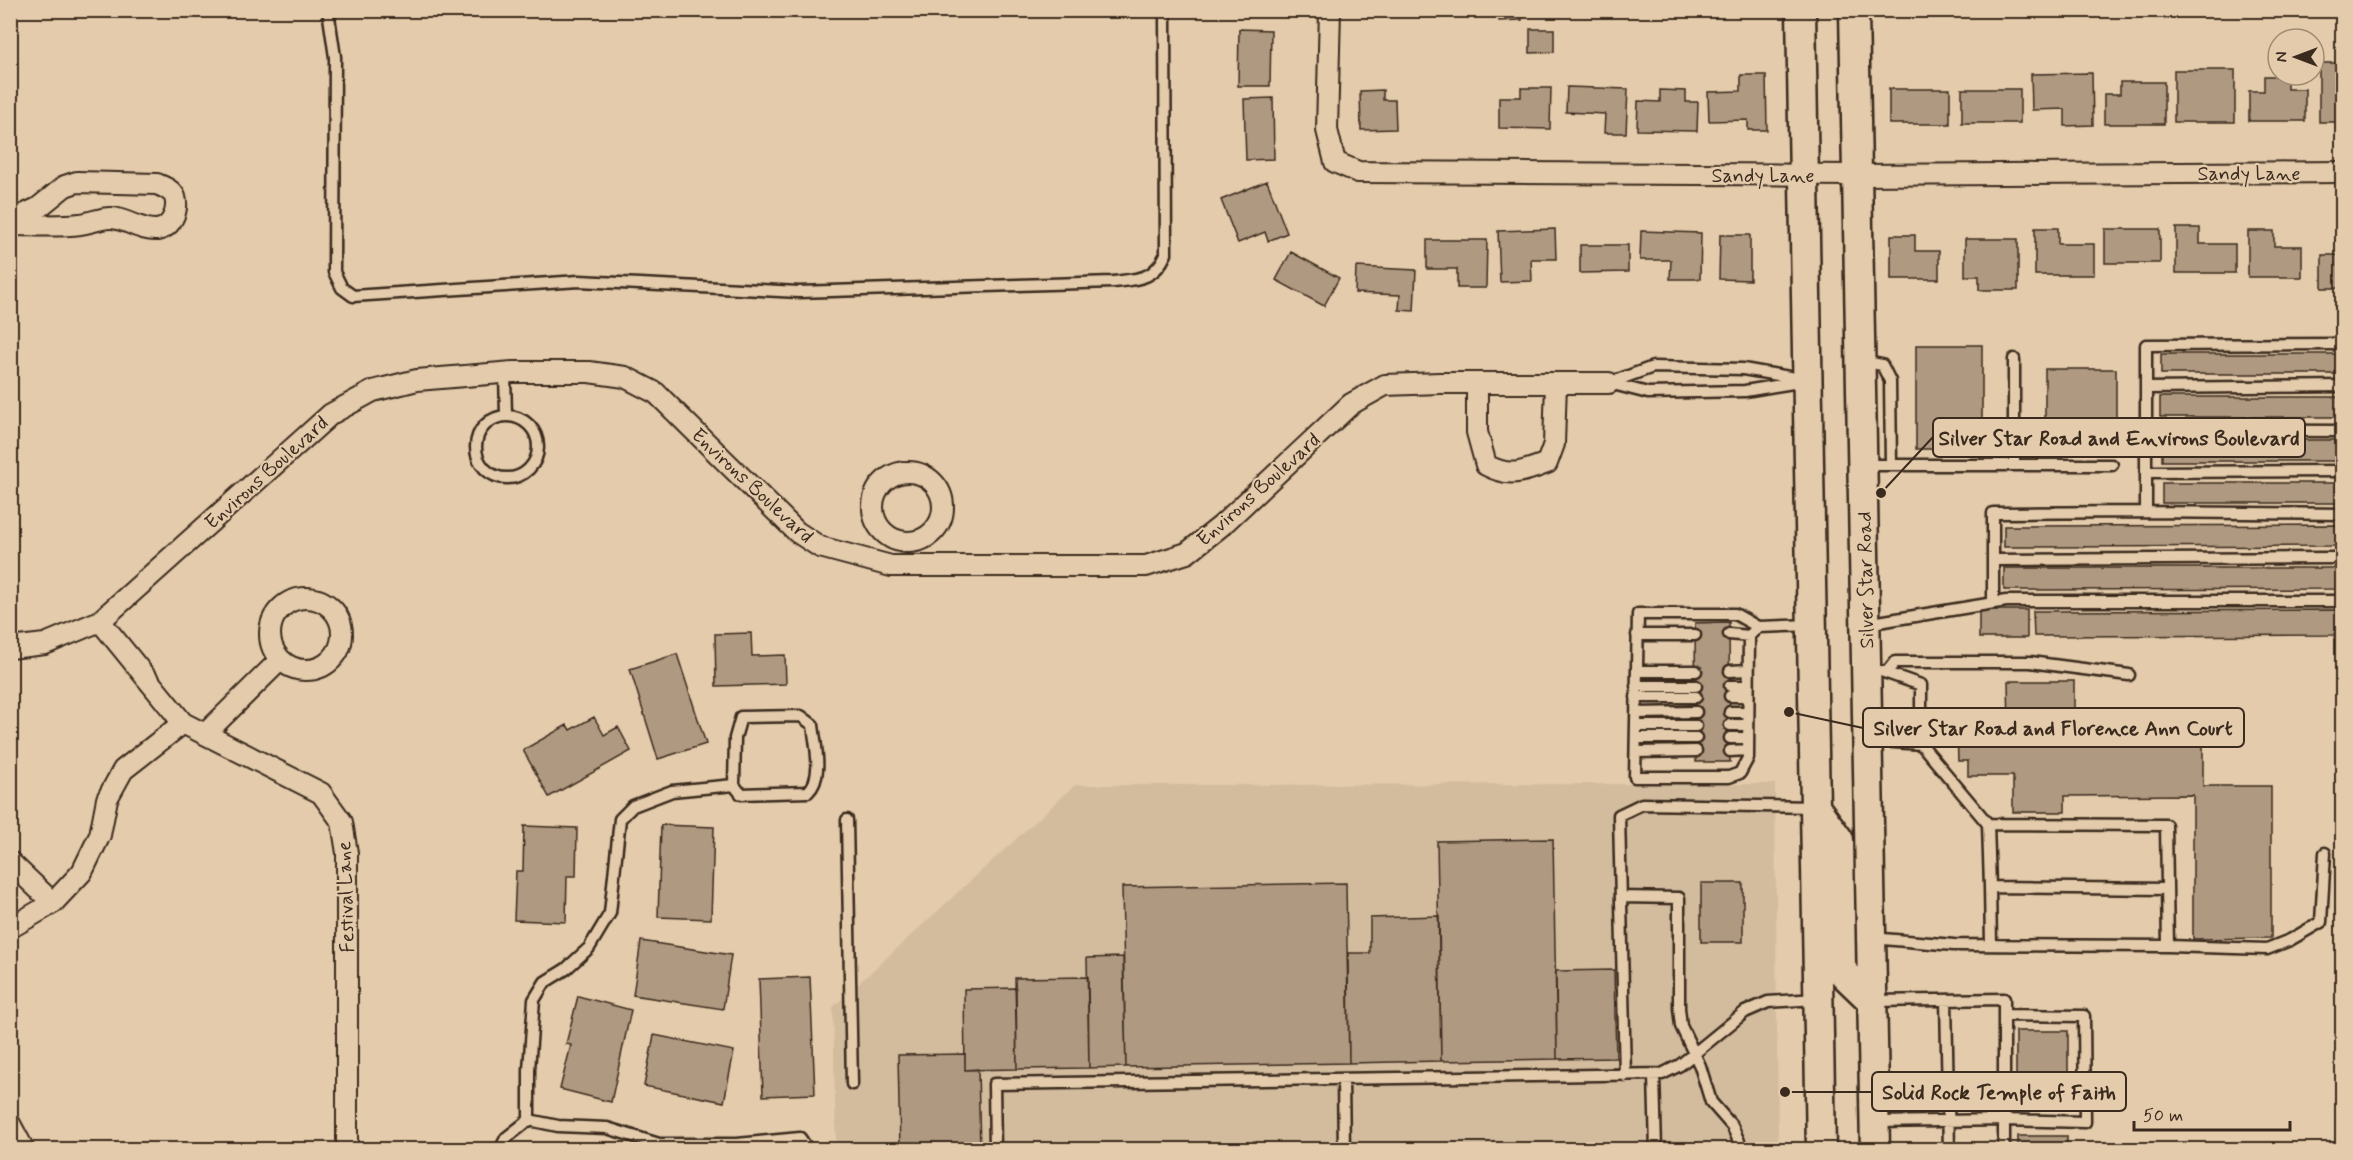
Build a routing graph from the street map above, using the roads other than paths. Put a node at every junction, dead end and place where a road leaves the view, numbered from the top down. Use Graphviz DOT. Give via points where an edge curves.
graph roads {
  1 [pos="327,10"];
  2 [pos="1165,10"];
  3 [pos="1801,10"];
  4 [pos="1854,10"];
  5 [pos="1330,12"];
  6 [pos="2343,172"];
  7 [pos="1804,175"];
  8 [pos="1858,175"];
  9 [pos="10,223"];
  10 [pos="2343,344"];
  11 [pos="2014,359"];
  12 [pos="505,373"];
  13 [pos="1808,380"];
  14 [pos="1477,383"];
  15 [pos="1556,383"];
  16 [pos="1609,383"];
  17 [pos="2343,386"];
  18 [pos="2146,388"];
  19 [pos="506,416"];
  20 [pos="2146,430"];
  21 [pos="2343,431"];
  22 [pos="1877,465"];
  23 [pos="2014,465"];
  24 [pos="2112,465"];
  25 [pos="2343,471"];
  26 [pos="2147,472"];
  27 [pos="2146,512"];
  28 [pos="2343,514"];
  29 [pos="912,543"];
  30 [pos="2343,558"];
  31 [pos="1993,560"];
  32 [pos="912,566"];
  33 [pos="2343,601"];
  34 [pos="1993,602"];
  35 [pos="100,621"];
  36 [pos="1865,624"];
  37 [pos="1812,625"];
  38 [pos="1758,627"];
  39 [pos="1729,634"];
  40 [pos="1637,635"];
  41 [pos="1695,635"];
  42 [pos="1749,636"];
  43 [pos="10,648"];
  44 [pos="280,660"];
  45 [pos="1637,670"];
  46 [pos="1730,670"];
  47 [pos="1747,670"];
  48 [pos="1876,670"];
  49 [pos="1695,671"];
  50 [pos="2129,675"];
  51 [pos="1636,691"];
  52 [pos="1695,691"];
  53 [pos="1730,691"];
  54 [pos="1747,691"];
  55 [pos="1695,712"];
  56 [pos="1730,712"];
  57 [pos="1747,712"];
  58 [pos="1636,713"];
  59 [pos="183,723"];
  60 [pos="1730,725"];
  61 [pos="1748,725"];
  62 [pos="1636,732"];
  63 [pos="1696,732"];
  64 [pos="204,734"];
  65 [pos="1730,738"];
  66 [pos="1748,738"];
  67 [pos="1868,740"];
  68 [pos="1921,744"];
  69 [pos="1748,750"];
  70 [pos="1696,751"];
  71 [pos="1730,751"];
  72 [pos="1636,752"];
  73 [pos="734,785"];
  74 [pos="1815,807"];
  75 [pos="847,820"];
  76 [pos="1988,824"];
  77 [pos="2325,853"];
  78 [pos="10,862"];
  79 [pos="1990,887"];
  80 [pos="2167,889"];
  81 [pos="1621,897"];
  82 [pos="53,903"];
  83 [pos="10,928"];
  84 [pos="1871,938"];
  85 [pos="1991,945"];
  86 [pos="2168,946"];
  87 [pos="1818,999"];
  88 [pos="1946,1000"];
  89 [pos="1872,1001"];
  90 [pos="2004,1015"];
  91 [pos="1694,1054"];
  92 [pos="1654,1075"];
  93 [pos="1625,1076"];
  94 [pos="1343,1080"];
  95 [pos="852,1084"];
  96 [pos="529,1120"];
  97 [pos="2004,1120"];
  98 [pos="1948,1122"];
  99 [pos="12,1128"];
  100 [pos="1875,1136"];
  101 [pos="683,1147"];
  102 [pos="24,1149"];
  103 [pos="347,1149"];
  104 [pos="500,1149"];
  105 [pos="808,1149"];
  106 [pos="995,1149"];
  107 [pos="1344,1149"];
  108 [pos="1656,1149"];
  109 [pos="1743,1149"];
  110 [pos="1821,1149"];
  111 [pos="1949,1149"];
  112 [pos="2004,1149"];
  1 -- 2 [label="lane" via="335,57 334,272 342,288 353,296 579,281 799,292 1144,279 1160,266 1166,254"];
  3 -- 7 [label="main road"];
  4 -- 8 [label="main road, Silver Star Road"];
  5 -- 7 [label="street, Sandy Lane" via="1327,130 1335,162 1358,172"];
  6 -- 8 [label="street, Sandy Lane"];
  7 -- 8 [label="street, Sandy Lane"];
  7 -- 13 [label="main road"];
  8 -- 22 [label="main road, Silver Star Road" via="1861,361"];
  9 -- 9 [label="street" via="79,224 109,218 158,230 170,224 175,197 168,188 157,184 77,182"];
  10 -- 18 [label="lane" via="2146,345"];
  11 -- 23 [label="lane"];
  12 -- 19 [label="lane"];
  12 -- 32 [label="street, Environs Boulevard" via="589,372 625,377 656,393 797,532 820,548 891,566"];
  12 -- 35 [label="street, Environs Boulevard" via="417,380 373,390 331,414"];
  13 -- 16 [label="lane, Environs Boulevard" via="1744,391 1648,393"];
  13 -- 16 [label="lane, Environs Boulevard" via="1743,369 1653,367"];
  13 -- 37 [label="main road"];
  14 -- 15 [label="street, Environs Boulevard"];
  14 -- 15 [label="street" via="1477,432 1486,465 1497,471 1520,473 1547,463 1554,444"];
  14 -- 32 [label="street, Environs Boulevard" via="1385,385 1351,404 1187,553 1146,566"];
  15 -- 16 [label="street, Environs Boulevard"];
  17 -- 18 [label="lane"];
  18 -- 20 [label="lane"];
  19 -- 19 [label="lane" via="494,418 484,426 476,448 478,460 486,470 508,479 530,469 539,446 529,424"];
  20 -- 21 [label="lane"];
  20 -- 26 [label="lane"];
  22 -- 23 [label="lane"];
  22 -- 36 [label="main road, Silver Star Road"];
  23 -- 24 [label="lane"];
  25 -- 26 [label="lane"];
  26 -- 27 [label="lane"];
  27 -- 28 [label="lane"];
  27 -- 31 [label="lane" via="1993,513"];
  29 -- 32 [label="street"];
  30 -- 31 [label="lane"];
  31 -- 34 [label="lane"];
  33 -- 34 [label="lane"];
  34 -- 36 [label="lane"];
  35 -- 43 [label="street, Environs Boulevard" via="45,644"];
  35 -- 59 [label="street, Festival Lane"];
  36 -- 48 [label="main road, Silver Star Road"];
  37 -- 38 [label="lane"];
  37 -- 74 [label="main road"];
  38 -- 40 [label="lane" via="1735,615 1638,614"];
  38 -- 42 [label="lane"];
  39 -- 42 [label="lane"];
  40 -- 41 [label="lane"];
  40 -- 45 [label="lane"];
  42 -- 47 [label="lane"];
  44 -- 64 [label="street"];
  45 -- 49 [label="lane"];
  45 -- 51 [label="lane"];
  46 -- 47 [label="lane"];
  47 -- 54 [label="lane"];
  48 -- 50 [label="lane" via="1895,662 2030,662"];
  48 -- 67 [label="main road, Silver Star Road"];
  48 -- 68 [label="lane" via="1921,685"];
  51 -- 52 [label="lane"];
  51 -- 58 [label="lane"];
  53 -- 54 [label="lane"];
  54 -- 57 [label="lane"];
  55 -- 58 [label="lane"];
  56 -- 57 [label="lane"];
  57 -- 61 [label="lane"];
  58 -- 62 [label="lane"];
  59 -- 64 [label="street, Festival Lane"];
  59 -- 82 [label="street" via="123,770 108,799 100,835 82,872"];
  60 -- 61 [label="lane"];
  61 -- 66 [label="lane"];
  62 -- 63 [label="lane"];
  62 -- 72 [label="lane"];
  64 -- 103 [label="street, Festival Lane" via="321,793 342,822 347,853"];
  65 -- 66 [label="lane"];
  66 -- 69 [label="lane"];
  67 -- 68 [label="lane"];
  67 -- 84 [label="main road, Silver Star Road"];
  68 -- 76 [label="lane"];
  69 -- 71 [label="lane"];
  69 -- 72 [label="lane" via="1740,773 1729,777 1635,777"];
  70 -- 72 [label="lane"];
  73 -- 73 [label="lane" via="741,794 808,792 813,787 817,762 813,724 801,716 741,717 735,738"];
  73 -- 96 [label="lane" via="672,791 633,806 620,819 610,914 589,948 544,982 534,1000"];
  74 -- 81 [label="lane" via="1642,804 1619,815"];
  74 -- 87 [label="main road"];
  74 -- 89 [label="main road" via="1839,840 1841,966"];
  75 -- 95 [label="lane"];
  76 -- 79 [label="lane"];
  76 -- 80 [label="lane" via="2166,825"];
  77 -- 86 [label="lane" via="2321,922 2314,927 2267,949"];
  78 -- 82 [label="street"];
  79 -- 80 [label="lane"];
  79 -- 85 [label="lane"];
  80 -- 86 [label="lane"];
  81 -- 91 [label="lane" via="1679,898 1679,1017"];
  81 -- 93 [label="lane"];
  82 -- 83 [label="street"];
  84 -- 85 [label="lane"];
  84 -- 89 [label="main road, Silver Star Road"];
  85 -- 86 [label="lane"];
  87 -- 91 [label="lane" via="1779,1000 1757,1006"];
  87 -- 110 [label="main road"];
  88 -- 89 [label="lane"];
  88 -- 90 [label="lane" via="2004,999"];
  88 -- 98 [label="lane"];
  89 -- 100 [label="main road, Silver Star Road"];
  90 -- 97 [label="lane"];
  90 -- 97 [label="lane" via="2084,1016 2085,1122"];
  91 -- 92 [label="lane" via="1670,1072"];
  91 -- 109 [label="lane" via="1711,1102 1732,1126"];
  92 -- 93 [label="lane"];
  92 -- 108 [label="lane"];
  93 -- 94 [label="lane"];
  94 -- 106 [label="lane" via="994,1084"];
  94 -- 107 [label="lane"];
  96 -- 101 [label="lane" via="558,1126 607,1128"];
  96 -- 104 [label="lane" via="506,1138"];
  97 -- 98 [label="lane"];
  97 -- 112 [label="lane"];
  98 -- 100 [label="lane"];
  98 -- 111 [label="lane"];
  99 -- 102 [label="street"];
  101 -- 105 [label="lane" via="800,1138"];
}
